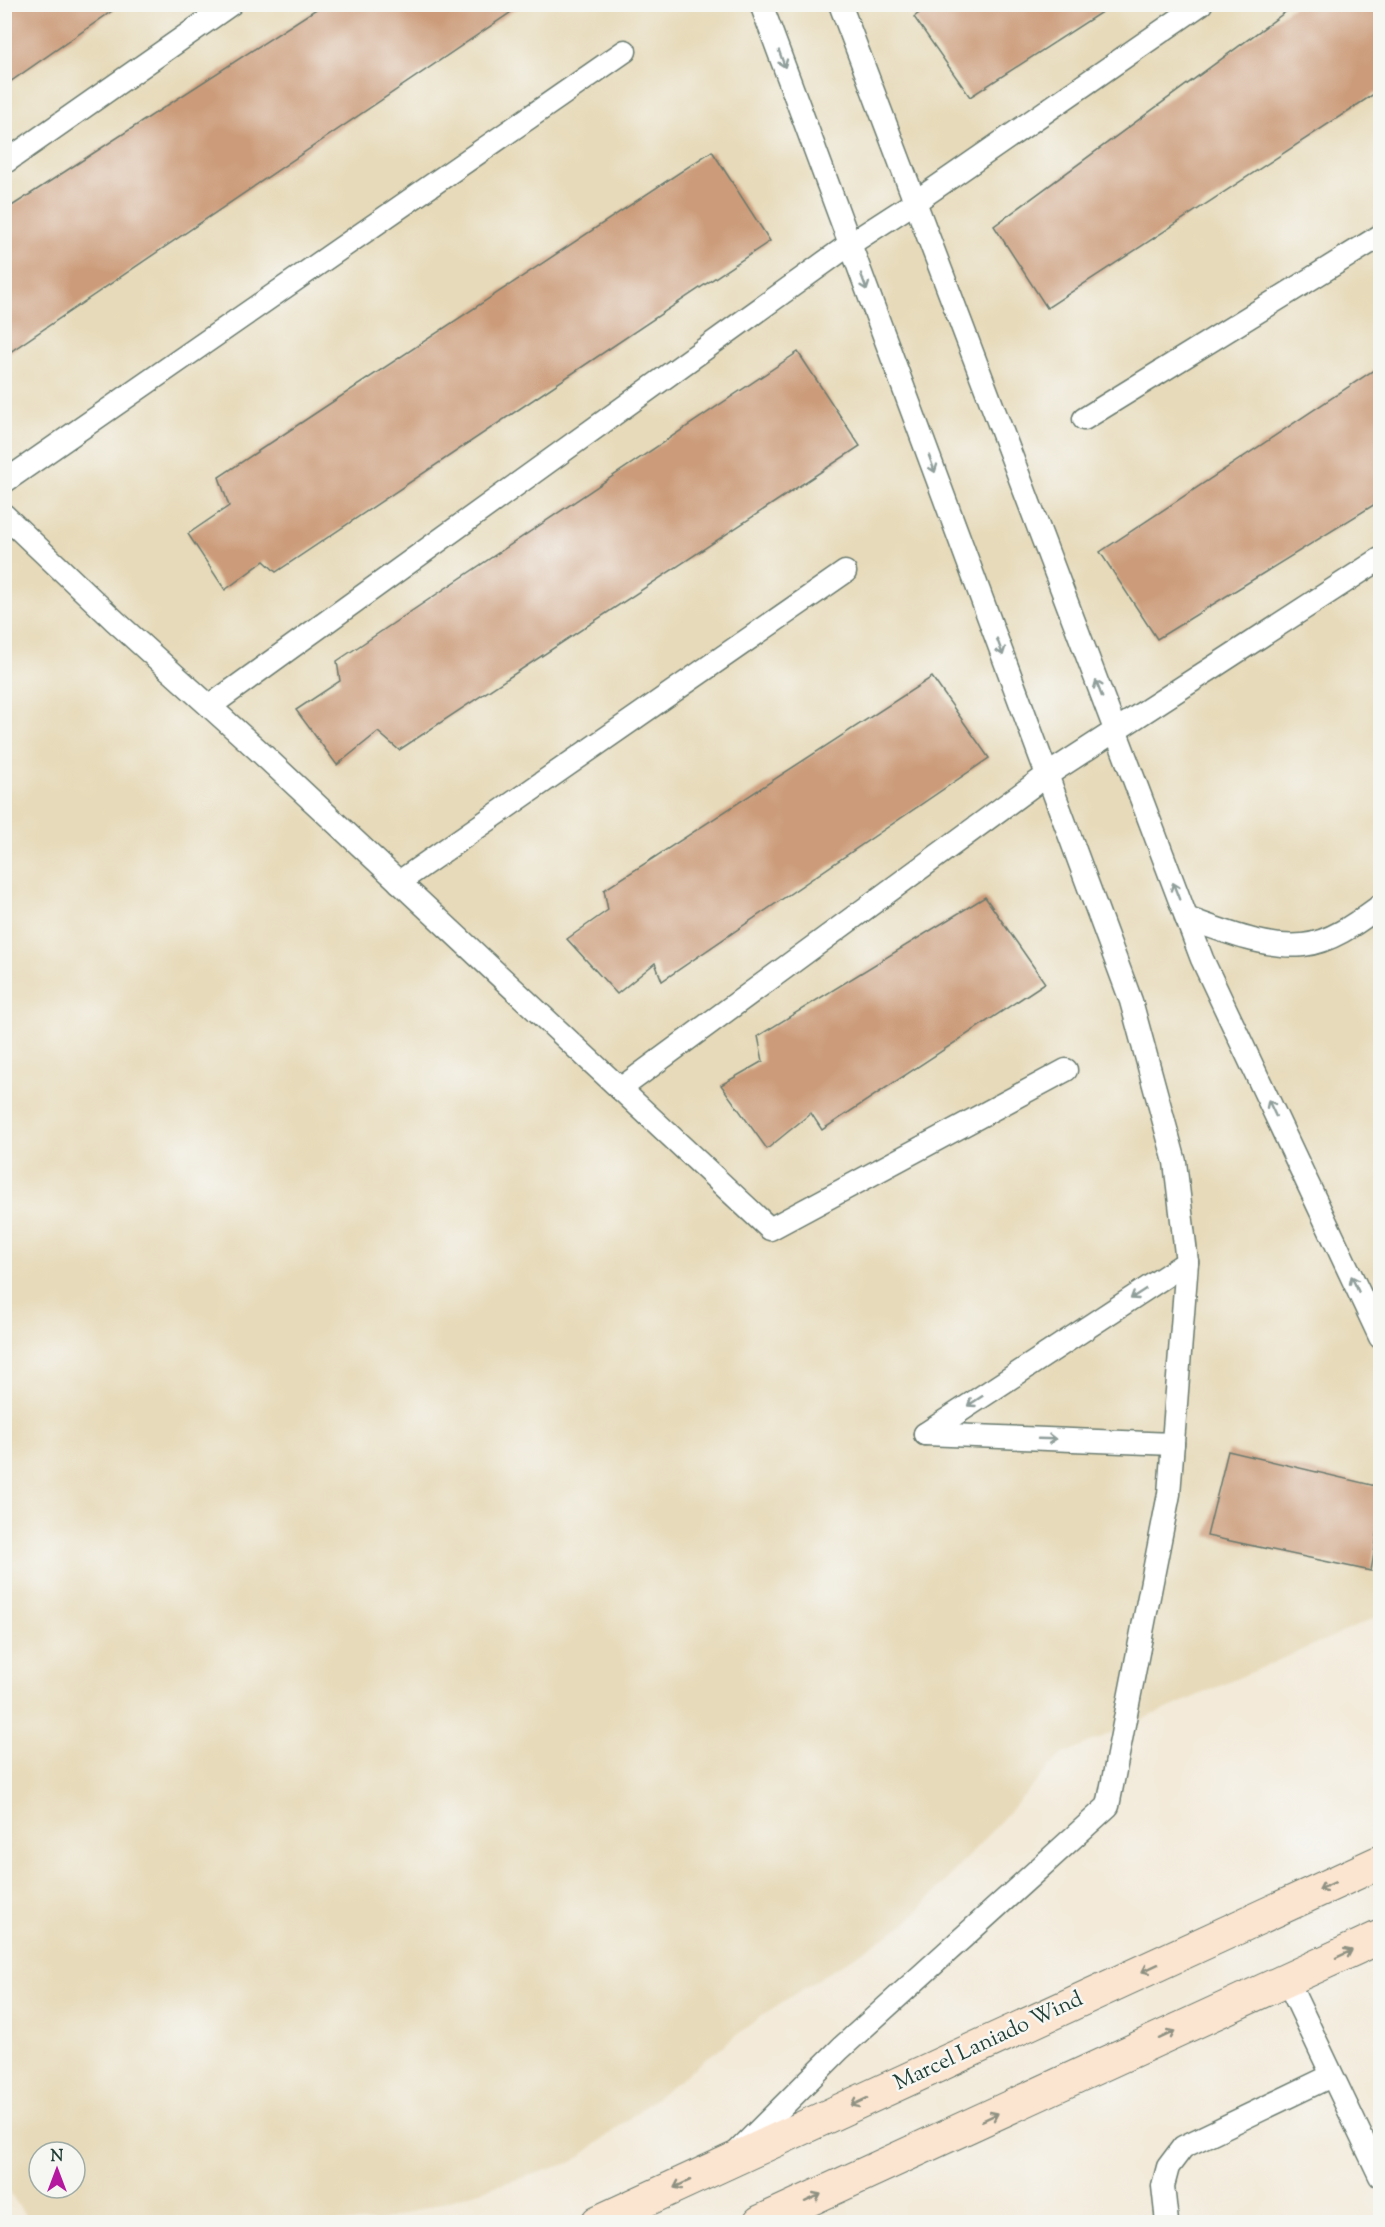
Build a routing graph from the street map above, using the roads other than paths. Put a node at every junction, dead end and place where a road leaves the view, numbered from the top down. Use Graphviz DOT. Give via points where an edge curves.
graph roads {
  1 [pos="231,4"];
  2 [pos="762,4"];
  3 [pos="840,4"];
  4 [pos="1201,4"];
  5 [pos="625,51"];
  6 [pos="4,163"];
  7 [pos="915,202"];
  8 [pos="1380,236"];
  9 [pos="850,244"];
  10 [pos="1084,419"];
  11 [pos="4,482"];
  12 [pos="4,515"];
  13 [pos="1380,559"];
  14 [pos="845,572"];
  15 [pos="210,706"];
  16 [pos="1115,730"];
  17 [pos="1047,775"];
  18 [pos="399,882"];
  19 [pos="1380,906"];
  20 [pos="1186,918"];
  21 [pos="1066,1071"];
  22 [pos="620,1089"];
  23 [pos="1187,1262"];
  24 [pos="1380,1337"];
  25 [pos="1173,1444"];
  26 [pos="1380,1862"];
  27 [pos="1380,1937"];
  28 [pos="1287,1980"];
  29 [pos="1332,2076"];
  30 [pos="725,2164"];
  31 [pos="1380,2176"];
  32 [pos="598,2223"];
  33 [pos="760,2223"];
  34 [pos="1167,2223"];
  1 -- 6 [label="lane"];
  2 -- 9 [label="lane, one-way"];
  3 -- 7 [label="lane"];
  4 -- 7 [label="lane"];
  5 -- 11 [label="lane"];
  7 -- 9 [label="lane"];
  16 -- 7 [label="lane, one-way"];
  8 -- 10 [label="lane"];
  9 -- 15 [label="lane"];
  9 -- 17 [label="lane, one-way"];
  12 -- 15 [label="lane"];
  13 -- 16 [label="lane"];
  14 -- 18 [label="lane"];
  15 -- 18 [label="lane"];
  16 -- 17 [label="lane"];
  20 -- 16 [label="lane, one-way"];
  17 -- 22 [label="lane"];
  17 -- 23 [label="lane" via="1131,1001 1175,1162"];
  18 -- 22 [label="lane"];
  19 -- 20 [label="lane" via="1334,935 1303,945 1239,936"];
  24 -- 20 [label="lane, one-way"];
  21 -- 22 [label="lane" via="770,1229"];
  23 -- 25 [label="lane"];
  23 -- 25 [label="lane, one-way" via="925,1434"];
  25 -- 30 [label="lane" via="1169,1494 1107,1806 840,2049"];
  26 -- 30 [label="main road, Marcel Laniado Wind, one-way"];
  28 -- 27 [label="main road, one-way"];
  28 -- 29 [label="lane"];
  33 -- 28 [label="main road, one-way"];
  29 -- 31 [label="lane"];
  29 -- 34 [label="lane" via="1183,2147 1168,2167 1163,2186"];
  30 -- 32 [label="main road, Marcel Laniado Wind, one-way"];
}
